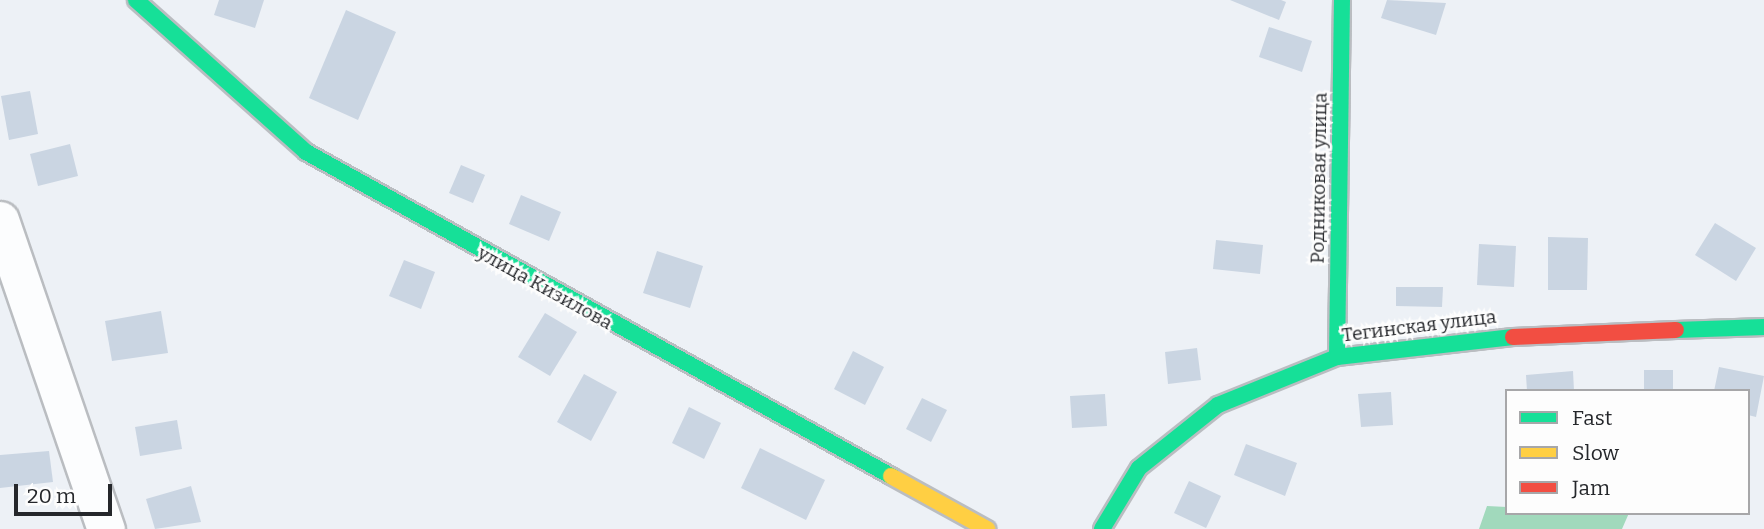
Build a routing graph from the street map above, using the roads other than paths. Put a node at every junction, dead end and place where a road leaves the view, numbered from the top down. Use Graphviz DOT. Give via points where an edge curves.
graph roads {
  1 [pos="136,0"];
  2 [pos="1342,0"];
  3 [pos="0,220"];
  4 [pos="1764,327"];
  5 [pos="1337,356"];
  6 [pos="106,529"];
  7 [pos="986,529"];
  8 [pos="1102,529"];
  1 -- 7 [label="street, улица Кизилова" via="306,152"];
  2 -- 5 [label="street, Родниковая улица"];
  3 -- 6 [label="street"];
  4 -- 5 [label="street, Тегинская улица" via="1535,334"];
  5 -- 8 [label="street, Тегинская улица" via="1218,405 1139,468"];
}
